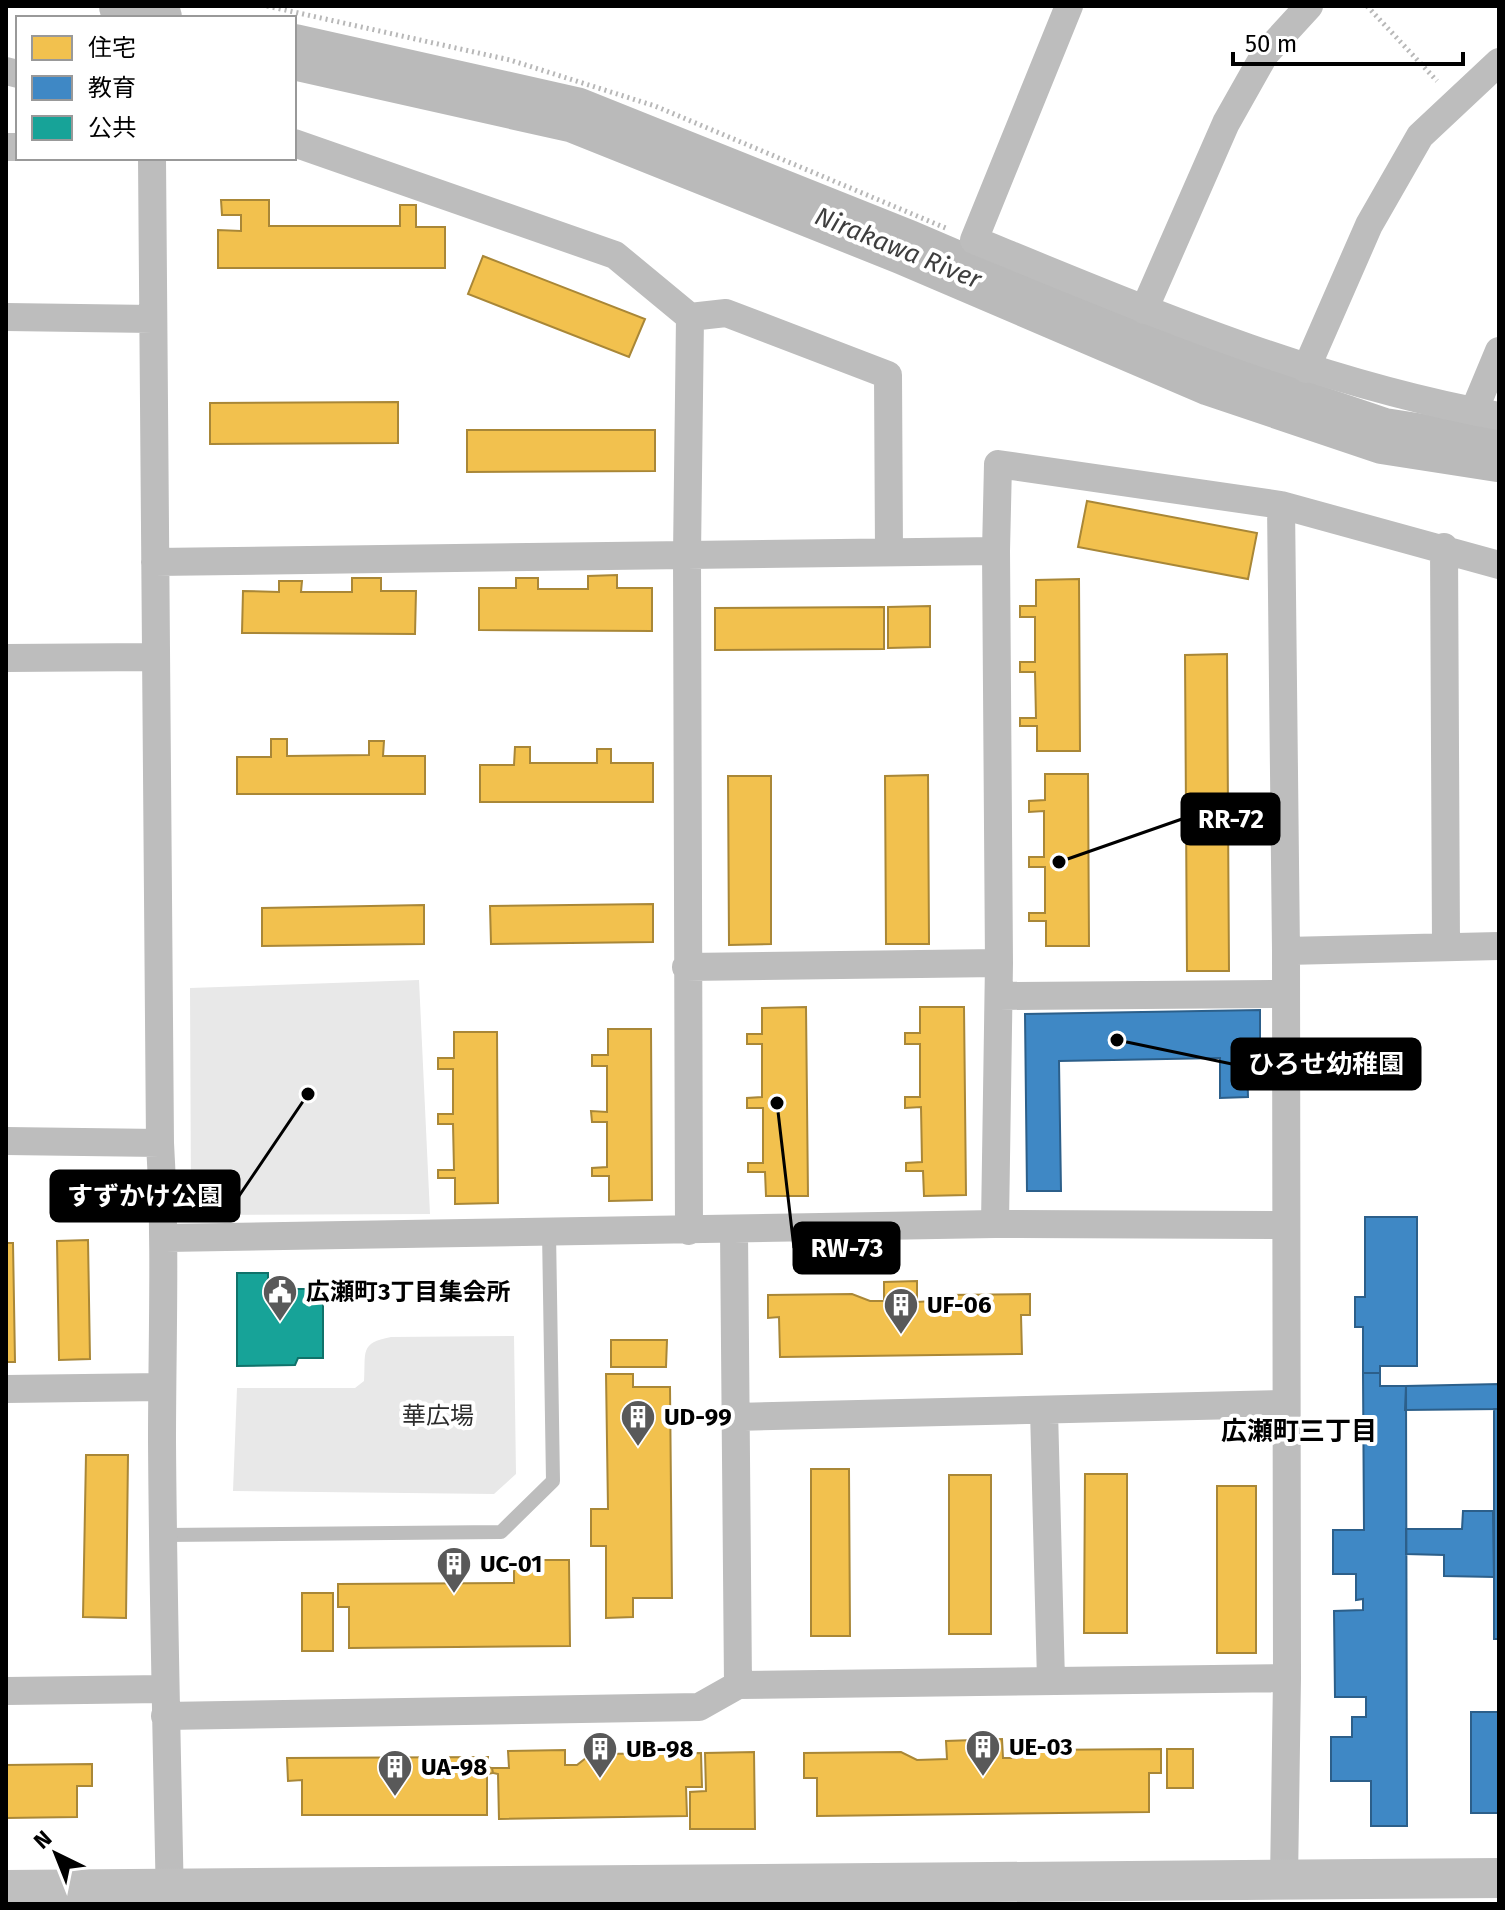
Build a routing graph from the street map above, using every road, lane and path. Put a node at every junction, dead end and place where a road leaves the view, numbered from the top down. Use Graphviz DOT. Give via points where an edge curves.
graph roads {
  1 [pos="267,6"];
  2 [pos="1069,6"];
  3 [pos="1309,6"];
  4 [pos="1367,6"];
  5 [pos="1499,62"];
  6 [pos="1456,102"];
  7 [pos="296,144"];
  8 [pos="152,160"];
  9 [pos="974,240"];
  10 [pos="1144,310"];
  11 [pos="6,317"];
  12 [pos="690,317"];
  13 [pos="153,319"];
  14 [pos="1499,351"];
  15 [pos="1306,369"];
  16 [pos="1486,414"];
  17 [pos="1281,505"];
  18 [pos="1444,547"];
  19 [pos="996,551"];
  20 [pos="889,552"];
  21 [pos="687,555"];
  22 [pos="155,562"];
  23 [pos="1499,565"];
  24 [pos="155,657"];
  25 [pos="6,658"];
  26 [pos="1446,946"];
  27 [pos="1499,946"];
  28 [pos="1286,951"];
  29 [pos="999,963"];
  30 [pos="686,967"];
  31 [pos="1286,994"];
  32 [pos="999,996"];
  33 [pos="6,1141"];
  34 [pos="160,1143"];
  35 [pos="995,1224"];
  36 [pos="1285,1225"];
  37 [pos="689,1231"];
  38 [pos="734,1231"];
  39 [pos="549,1232"];
  40 [pos="166,1238"];
  41 [pos="162,1387"];
  42 [pos="6,1389"];
  43 [pos="1286,1404"];
  44 [pos="1044,1410"];
  45 [pos="735,1417"];
  46 [pos="163,1535"];
  47 [pos="1287,1678"];
  48 [pos="1051,1681"];
  49 [pos="738,1685"];
  50 [pos="6,1691"];
  51 [pos="164,1702"];
  52 [pos="1499,1878"];
  53 [pos="1284,1881"];
  54 [pos="6,1890"];
  55 [pos="951,1894"];
  56 [pos="170,1896"];
  1 -- 9 [label="path" via="510,60 655,106"];
  2 -- 9 [label="street"];
  3 -- 10 [label="street" via="1265,54 1226,123"];
  4 -- 6 [label="path"];
  5 -- 6 [label="street"];
  6 -- 15 [label="street" via="1420,136 1369,225"];
  7 -- 12 [label="street" via="615,255"];
  8 -- 13 [label="street"];
  9 -- 10 [label="street"];
  10 -- 15 [label="street"];
  11 -- 13 [label="street"];
  12 -- 20 [label="street" via="726,313 888,375"];
  12 -- 21 [label="street"];
  13 -- 22 [label="street"];
  14 -- 16 [label="street"];
  15 -- 16 [label="street"];
  17 -- 18 [label="street"];
  17 -- 19 [label="street" via="998,464"];
  17 -- 28 [label="street"];
  18 -- 23 [label="street"];
  18 -- 26 [label="street"];
  19 -- 20 [label="street"];
  19 -- 29 [label="street"];
  20 -- 21 [label="street"];
  21 -- 22 [label="street"];
  21 -- 30 [label="street"];
  22 -- 24 [label="street"];
  24 -- 25 [label="street"];
  24 -- 34 [label="street"];
  26 -- 27 [label="street"];
  26 -- 28 [label="street"];
  28 -- 31 [label="street"];
  29 -- 30 [label="street"];
  29 -- 32 [label="street"];
  30 -- 37 [label="street"];
  31 -- 32 [label="street"];
  31 -- 36 [label="street"];
  32 -- 35 [label="street"];
  33 -- 34 [label="street"];
  34 -- 40 [label="street"];
  35 -- 36 [label="street"];
  35 -- 38 [label="street"];
  36 -- 43 [label="street"];
  37 -- 38 [label="street"];
  37 -- 39 [label="street"];
  38 -- 45 [label="street"];
  39 -- 40 [label="street"];
  39 -- 46 [label="lane" via="553,1481 501,1532"];
  40 -- 41 [label="street"];
  41 -- 42 [label="street"];
  41 -- 46 [label="street"];
  43 -- 44 [label="street"];
  43 -- 47 [label="street"];
  44 -- 45 [label="street"];
  44 -- 48 [label="street"];
  45 -- 49 [label="street"];
  46 -- 51 [label="street"];
  47 -- 48 [label="street"];
  47 -- 53 [label="street"];
  48 -- 49 [label="street"];
  49 -- 51 [label="street" via="699,1707"];
  50 -- 51 [label="street"];
  51 -- 56 [label="street"];
  52 -- 53 [label="street"];
  53 -- 55 [label="street"];
  54 -- 56 [label="street"];
  55 -- 56 [label="street"];
}
